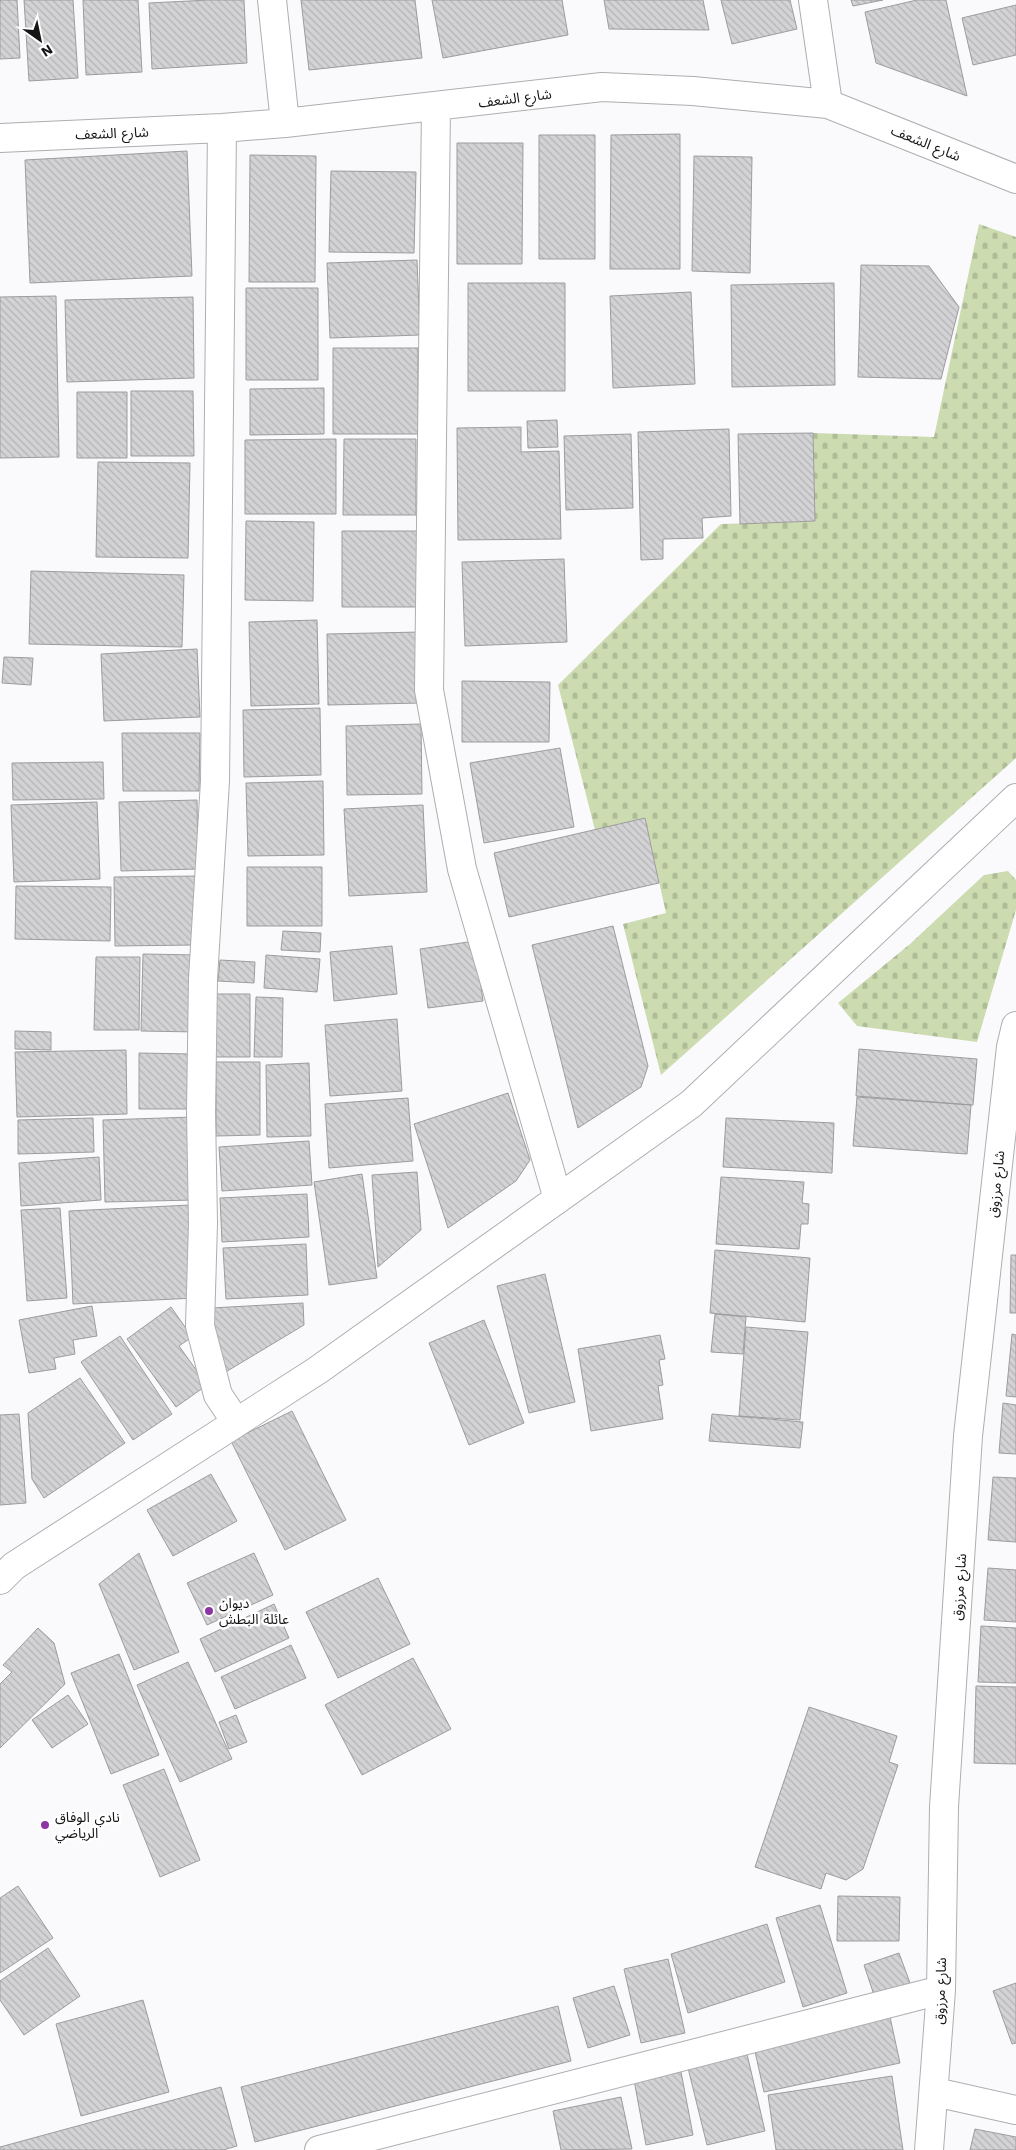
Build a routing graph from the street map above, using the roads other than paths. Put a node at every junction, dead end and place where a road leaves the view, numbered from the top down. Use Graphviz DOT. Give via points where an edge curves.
graph roads {
  1 [pos="272,0"];
  2 [pos="813,0"];
  3 [pos="828,104"];
  4 [pos="436,107"];
  5 [pos="285,123"];
  6 [pos="222,128"];
  7 [pos="0,138"];
  8 [pos="1016,179"];
  9 [pos="1016,798"];
  10 [pos="1016,1026"];
  11 [pos="558,1200"];
  12 [pos="236,1422"];
  13 [pos="5,1571"];
  14 [pos="942,1990"];
  15 [pos="935,2092"];
  16 [pos="1016,2110"];
  17 [pos="319,2150"];
  18 [pos="929,2150"];
  1 -- 5 [label="street"];
  2 -- 3 [label="street"];
  3 -- 4 [label="street, شارع الشعف" via="693,91 602,87"];
  3 -- 8 [label="street, شارع الشعف"];
  4 -- 5 [label="street, شارع الشعف"];
  4 -- 11 [label="street" via="429,690 462,869"];
  5 -- 6 [label="street, شارع الشعف"];
  6 -- 7 [label="street, شارع الشعف"];
  6 -- 12 [label="street" via="215,781 203,979 200,1326 218,1395"];
  9 -- 11 [label="street" via="691,1104"];
  10 -- 14 [label="street, شارع مرزوق" via="1011,1047 968,1436 944,1807"];
  11 -- 12 [label="street" via="318,1370"];
  12 -- 13 [label="street"];
  14 -- 15 [label="street, شارع مرزوق"];
  14 -- 17 [label="street"];
  15 -- 16 [label="street"];
  15 -- 18 [label="street, شارع مرزوق"];
}
